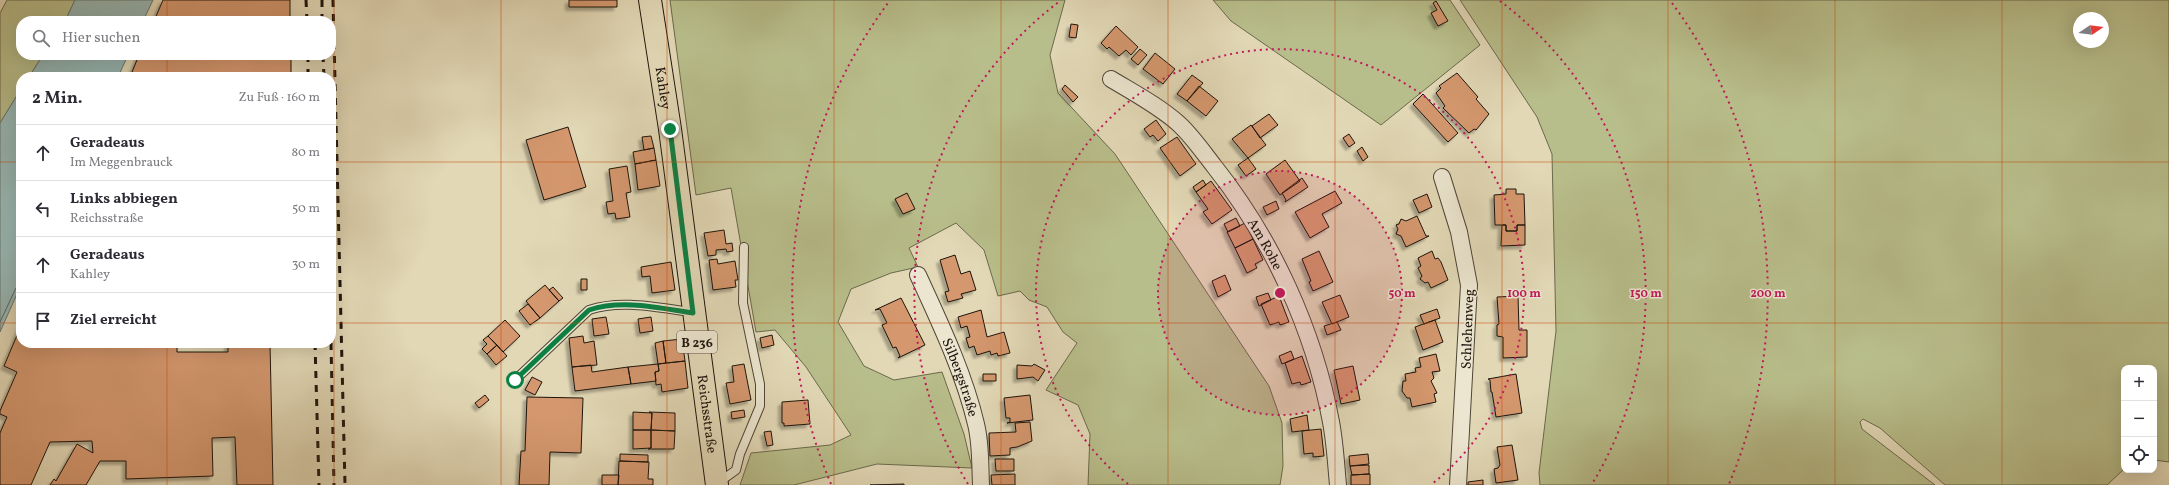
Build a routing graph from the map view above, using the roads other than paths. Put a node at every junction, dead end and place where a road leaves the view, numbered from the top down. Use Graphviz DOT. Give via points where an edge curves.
graph roads {
  1 [pos="650,0"];
  2 [pos="1111,79"];
  3 [pos="1442,177"];
  4 [pos="679,200"];
  5 [pos="744,247"];
  6 [pos="918,275"];
  7 [pos="693,313"];
  8 [pos="515,380"];
  9 [pos="717,484"];
  10 [pos="981,485"];
  11 [pos="1338,485"];
  12 [pos="1458,485"];
  1 -- 4 [label="main road, Kahley / B 236"];
  2 -- 11 [label="street, Am Rohe" via="1179,124 1232,189 1258,230 1282,275 1318,369 1331,422"];
  3 -- 12 [label="street, Schlehenweg" via="1459,232 1469,285"];
  4 -- 7 [label="main road, Reichsstraße / B 236"];
  5 -- 9 [label="lane" via="744,303 760,384 760,406 736,470"];
  6 -- 10 [label="street, Silbergstraße" via="977,424"];
  7 -- 8 [label="lane" via="626,304 589,310"];
  7 -- 9 [label="main road, Reichsstraße / B 236"];
}
